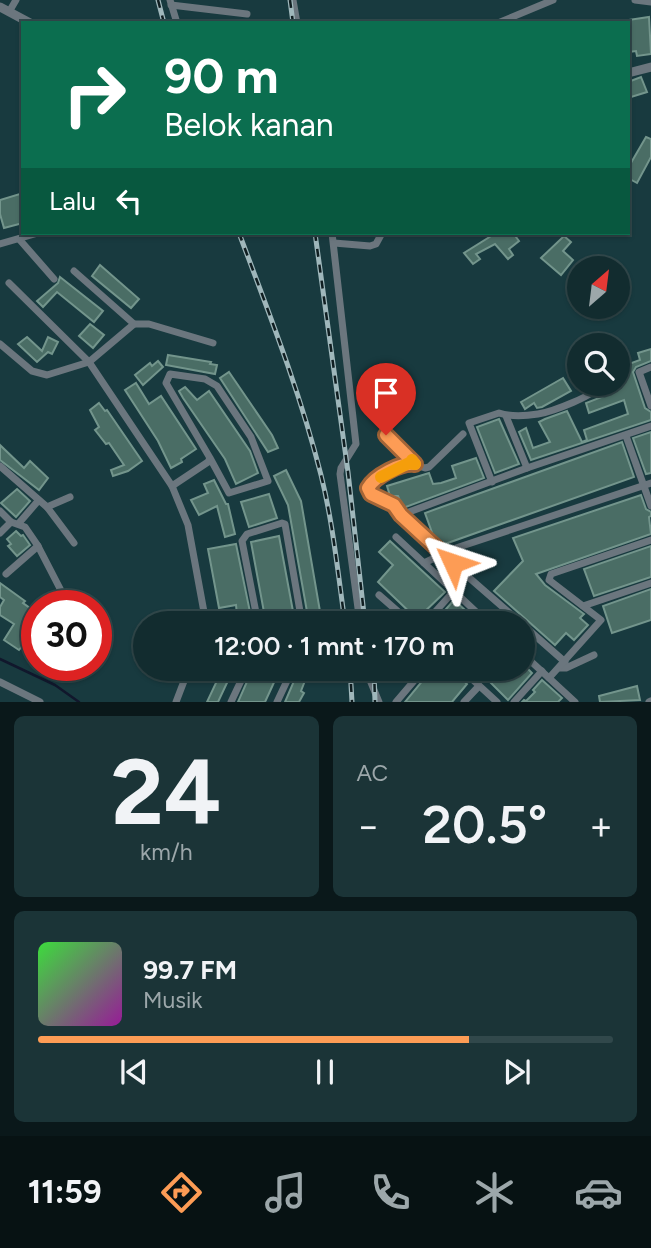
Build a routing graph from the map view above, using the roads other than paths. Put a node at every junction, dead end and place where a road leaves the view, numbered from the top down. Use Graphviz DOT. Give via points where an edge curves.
graph roads {
  1 [pos="16,0"];
  2 [pos="293,0"];
  3 [pos="553,0"];
  4 [pos="635,0"];
  5 [pos="171,2"];
  6 [pos="651,2"];
  7 [pos="4,10"];
  8 [pos="247,14"];
  9 [pos="26,21"];
  10 [pos="176,21"];
  11 [pos="296,21"];
  12 [pos="503,21"];
  13 [pos="651,67"];
  14 [pos="630,72"];
  15 [pos="32,235"];
  16 [pos="332,235"];
  17 [pos="381,235"];
  18 [pos="19,239"];
  19 [pos="334,243"];
  20 [pos="0,244"];
  21 [pos="74,271"];
  22 [pos="54,279"];
  23 [pos="9,283"];
  24 [pos="134,324"];
  25 [pos="213,343"];
  26 [pos="0,344"];
  27 [pos="89,362"];
  28 [pos="651,367"];
  29 [pos="585,396"];
  30 [pos="651,405"];
  31 [pos="506,416"];
  32 [pos="651,426"];
  33 [pos="463,434"];
  34 [pos="386,435"];
  35 [pos="626,436"];
  36 [pos="210,458"];
  37 [pos="415,464"];
  38 [pos="0,466"];
  39 [pos="527,468"];
  40 [pos="492,482"];
  41 [pos="648,484"];
  42 [pos="172,486"];
  43 [pos="71,497"];
  44 [pos="38,501"];
  45 [pos="651,506"];
  46 [pos="47,507"];
  47 [pos="0,511"];
  48 [pos="401,515"];
  49 [pos="15,522"];
  50 [pos="0,533"];
  51 [pos="397,537"];
  52 [pos="651,540"];
  53 [pos="74,543"];
  54 [pos="38,546"];
  55 [pos="442,554"];
  56 [pos="424,563"];
  57 [pos="6,574"];
  58 [pos="651,583"];
  59 [pos="59,590"];
  60 [pos="454,591"];
  61 [pos="379,595"];
  62 [pos="583,606"];
  63 [pos="203,611"];
  64 [pos="256,611"];
  65 [pos="300,611"];
  66 [pos="358,611"];
  67 [pos="397,611"];
  68 [pos="436,611"];
  69 [pos="475,611"];
  70 [pos="507,611"];
  71 [pos="535,637"];
  72 [pos="594,655"];
  73 [pos="535,665"];
  74 [pos="562,665"];
  75 [pos="542,671"];
  76 [pos="550,678"];
  77 [pos="184,681"];
  78 [pos="241,681"];
  79 [pos="287,681"];
  80 [pos="370,681"];
  81 [pos="474,681"];
  82 [pos="0,682"];
  83 [pos="412,682"];
  84 [pos="479,686"];
  85 [pos="40,702"];
  86 [pos="176,702"];
  87 [pos="231,702"];
  88 [pos="277,702"];
  89 [pos="379,702"];
  90 [pos="396,702"];
  91 [pos="464,702"];
  92 [pos="497,702"];
  93 [pos="514,702"];
  94 [pos="575,702"];
  1 -- 7 [label="street"];
  2 -- 11 [label="street"];
  3 -- 12 [label="street"];
  4 -- 6 [label="street"];
  5 -- 8 [label="street"];
  5 -- 10 [label="street"];
  7 -- 9 [label="street"];
  13 -- 14 [label="street"];
  15 -- 18 [label="street"];
  16 -- 19 [label="street"];
  17 -- 19 [label="street" via="370,246"];
  18 -- 20 [label="street"];
  18 -- 22 [label="street"];
  19 -- 66 [label="street" via="356,444 340,474"];
  21 -- 24 [label="street"];
  23 -- 27 [label="street"];
  24 -- 25 [label="street" via="149,324"];
  24 -- 27 [label="street"];
  26 -- 27 [label="street" via="38,375"];
  27 -- 42 [label="street"];
  28 -- 30 [label="street" via="639,372"];
  29 -- 31 [label="street" via="548,412"];
  31 -- 39 [label="street"];
  31 -- 40 [label="street" via="499,413 469,424"];
  32 -- 35 [label="street"];
  33 -- 37 [label="street" via="429,467"];
  34 -- 37 [label="street"];
  35 -- 39 [label="street"];
  35 -- 41 [label="street"];
  36 -- 36 [label="street" via="166,383 170,374 205,379 217,386 251,437 268,481 229,493"];
  36 -- 42 [label="street"];
  37 -- 48 [label="street" via="376,479 368,488"];
  38 -- 44 [label="street"];
  39 -- 40 [label="street"];
  40 -- 48 [label="street"];
  41 -- 45 [label="street"];
  41 -- 55 [label="street"];
  42 -- 63 [label="street" via="188,525"];
  43 -- 46 [label="street"];
  44 -- 46 [label="street"];
  44 -- 49 [label="street"];
  46 -- 53 [label="street"];
  47 -- 49 [label="street"];
  48 -- 55 [label="street"];
  49 -- 50 [label="street"];
  49 -- 54 [label="street" via="25,527"];
  51 -- 56 [label="street"];
  52 -- 62 [label="street" via="551,574 549,580"];
  54 -- 57 [label="street"];
  54 -- 59 [label="street"];
  55 -- 56 [label="street"];
  55 -- 70 [label="street"];
  56 -- 60 [label="street"];
  58 -- 62 [label="street"];
  60 -- 68 [label="street"];
  60 -- 69 [label="street"];
  61 -- 67 [label="street"];
  62 -- 74 [label="street" via="601,623"];
  64 -- 65 [label="street" via="242,541 247,534 282,523"];
  71 -- 74 [label="street"];
  72 -- 74 [label="street" via="566,668"];
  73 -- 75 [label="street"];
  74 -- 76 [label="street"];
  75 -- 76 [label="street"];
  75 -- 93 [label="street"];
  76 -- 94 [label="street"];
  77 -- 86 [label="street"];
  78 -- 87 [label="street"];
  79 -- 88 [label="street"];
  80 -- 89 [label="street"];
  81 -- 84 [label="street"];
  82 -- 85 [label="street"];
  83 -- 90 [label="street"];
  84 -- 91 [label="street"];
  84 -- 92 [label="street"];
}
